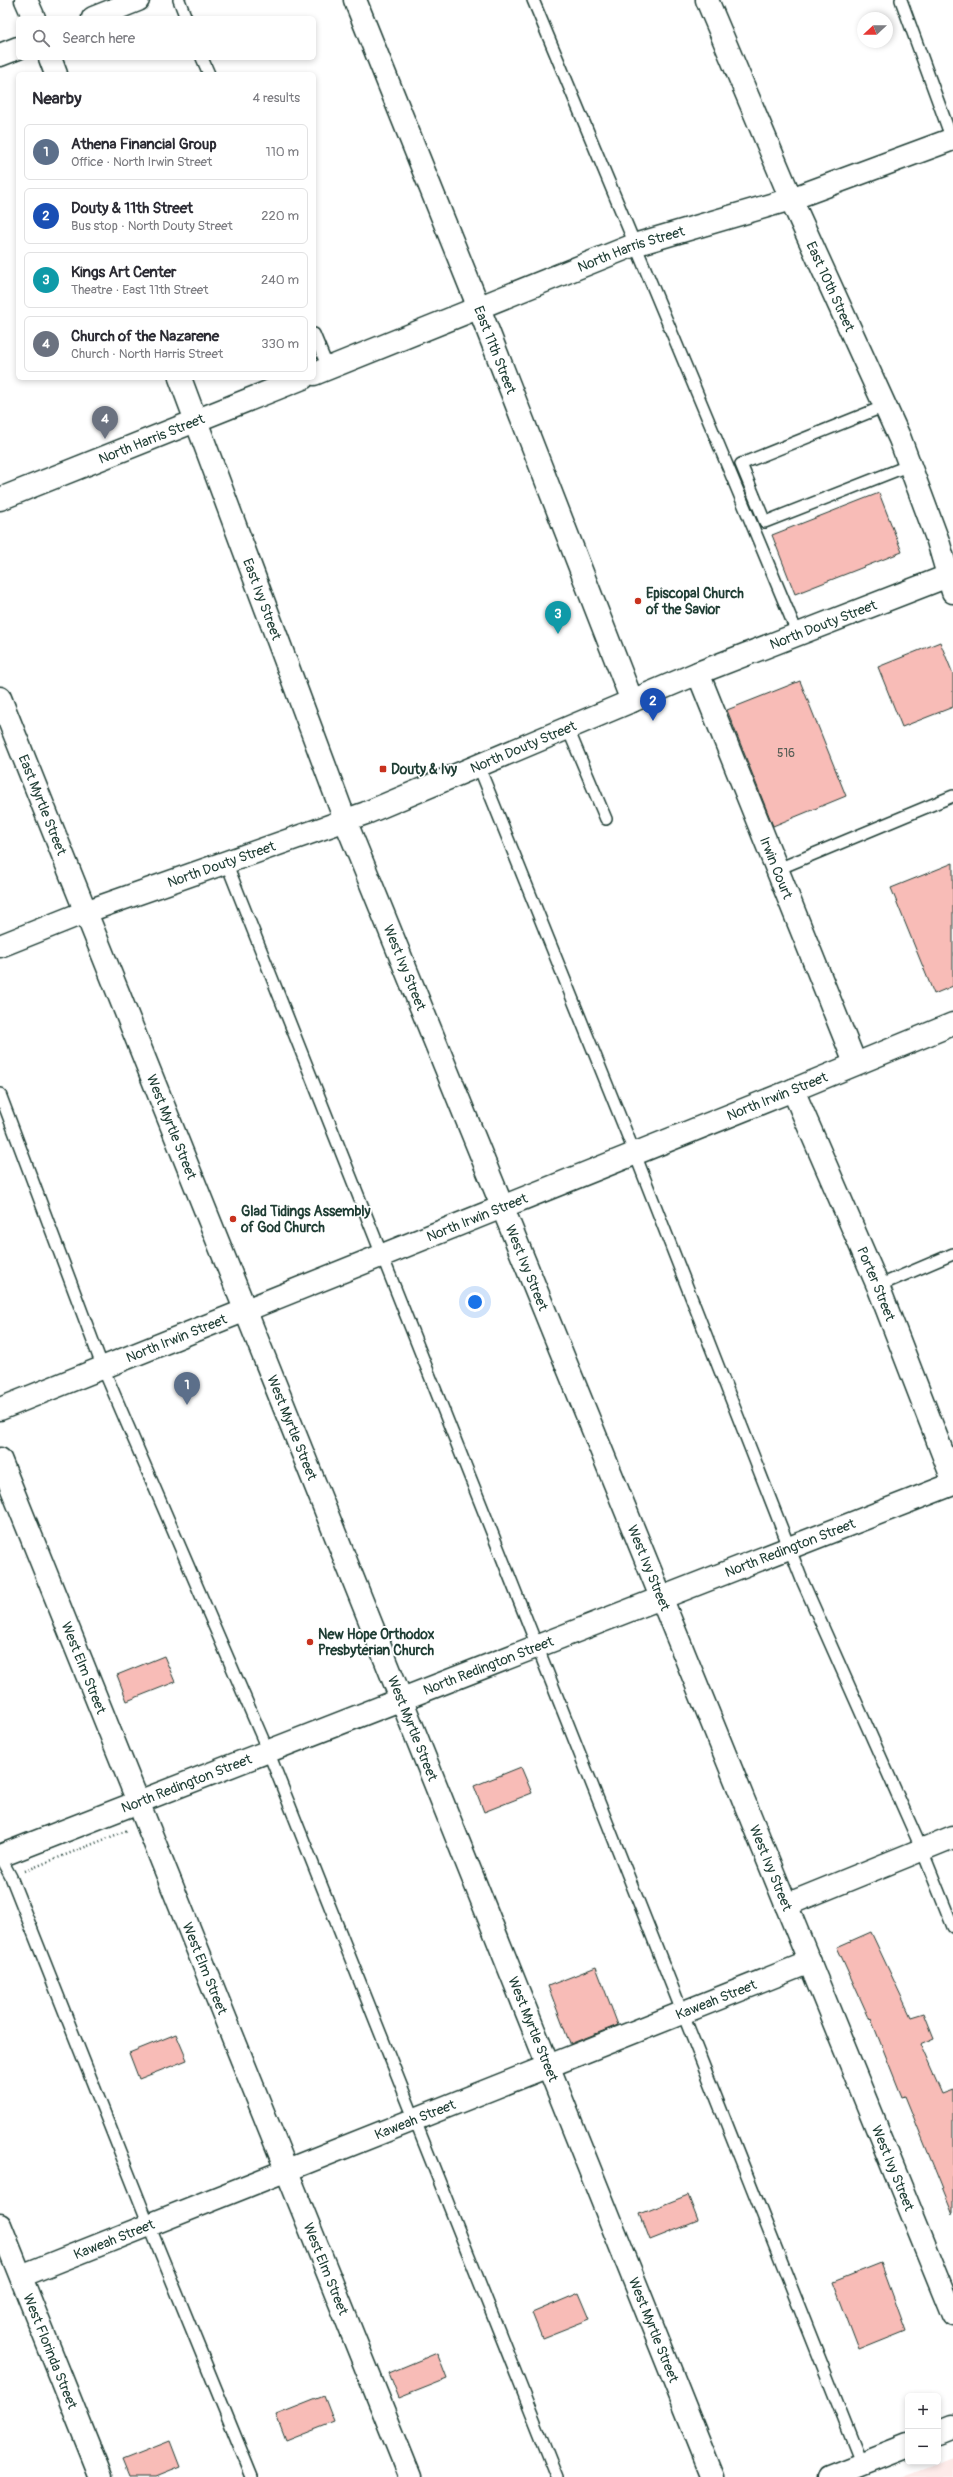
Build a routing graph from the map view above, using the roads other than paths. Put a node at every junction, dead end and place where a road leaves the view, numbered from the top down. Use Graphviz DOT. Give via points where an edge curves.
graph roads {
  1 [pos="26,0"];
  2 [pos="138,0"];
  3 [pos="179,0"];
  4 [pos="355,0"];
  5 [pos="533,0"];
  6 [pos="707,0"];
  7 [pos="901,0"];
  8 [pos="33,16"];
  9 [pos="98,16"];
  10 [pos="185,16"];
  11 [pos="16,49"];
  12 [pos="0,55"];
  13 [pos="51,60"];
  14 [pos="203,60"];
  15 [pos="55,72"];
  16 [pos="208,72"];
  17 [pos="953,140"];
  18 [pos="791,199"];
  19 [pos="634,245"];
  20 [pos="479,308"];
  21 [pos="316,345"];
  22 [pos="321,371"];
  23 [pos="181,380"];
  24 [pos="298,380"];
  25 [pos="885,406"];
  26 [pos="198,420"];
  27 [pos="910,465"];
  28 [pos="0,499"];
  29 [pos="951,581"];
  30 [pos="798,635"];
  31 [pos="698,673"];
  32 [pos="0,698"];
  33 [pos="632,701"];
  34 [pos="568,729"];
  35 [pos="479,767"];
  36 [pos="953,796"];
  37 [pos="606,819"];
  38 [pos="345,820"];
  39 [pos="226,862"];
  40 [pos="778,869"];
  41 [pos="85,912"];
  42 [pos="0,946"];
  43 [pos="953,1024"];
  44 [pos="855,1063"];
  45 [pos="793,1090"];
  46 [pos="0,1094"];
  47 [pos="635,1154"];
  48 [pos="502,1207"];
  49 [pos="953,1254"];
  50 [pos="382,1255"];
  51 [pos="878,1286"];
  52 [pos="245,1310"];
  53 [pos="103,1368"];
  54 [pos="0,1409"];
  55 [pos="0,1459"];
  56 [pos="953,1480"];
  57 [pos="953,1484"];
  58 [pos="790,1549"];
  59 [pos="662,1600"];
  60 [pos="537,1647"];
  61 [pos="401,1699"];
  62 [pos="268,1751"];
  63 [pos="138,1802"];
  64 [pos="953,1837"];
  65 [pos="922,1850"];
  66 [pos="0,1856"];
  67 [pos="786,1905"];
  68 [pos="953,1926"];
  69 [pos="810,1962"];
  70 [pos="683,2013"];
  71 [pos="548,2066"];
  72 [pos="413,2120"];
  73 [pos="286,2170"];
  74 [pos="149,2225"];
  75 [pos="0,2226"];
  76 [pos="21,2276"];
  77 [pos="953,2315"];
  78 [pos="953,2427"];
  79 [pos="941,2432"];
  80 [pos="905,2447"];
  81 [pos="862,2464"];
  82 [pos="101,2477"];
  83 [pos="252,2477"];
  84 [pos="410,2477"];
  85 [pos="557,2477"];
  86 [pos="713,2477"];
  87 [pos="829,2477"];
  1 -- 8 [label="street"];
  2 -- 9 [label="street"];
  3 -- 10 [label="lane"];
  4 -- 20 [label="street, East 11th Street"];
  5 -- 19 [label="lane"];
  6 -- 18 [label="street, East 10th Street"];
  7 -- 17 [label="lane"];
  11 -- 12 [label="street"];
  13 -- 15 [label="street"];
  14 -- 16 [label="lane"];
  17 -- 18 [label="street, North Harris Street"];
  18 -- 19 [label="street, North Harris Street"];
  18 -- 25 [label="street, East 10th Street"];
  19 -- 20 [label="street, North Harris Street"];
  19 -- 30 [label="lane"];
  20 -- 22 [label="street, North Harris Street"];
  20 -- 33 [label="street, East 11th Street"];
  21 -- 22 [label="lane"];
  23 -- 26 [label="street, East Ivy Street"];
  24 -- 26 [label="street, North Harris Street"];
  25 -- 27 [label="street, East 10th Street"];
  25 -- 27 [label="lane" via="741,464 765,522"];
  26 -- 28 [label="street, North Harris Street"];
  26 -- 38 [label="street, East Ivy Street"];
  27 -- 29 [label="street, East 10th Street"];
  29 -- 30 [label="street, North Douty Street"];
  30 -- 31 [label="street, North Douty Street"];
  31 -- 33 [label="street, North Douty Street"];
  31 -- 40 [label="street, Irwin Court"];
  32 -- 41 [label="street, East Myrtle Street"];
  33 -- 34 [label="street, North Douty Street"];
  34 -- 35 [label="street, North Douty Street"];
  34 -- 37 [label="lane"];
  35 -- 38 [label="street, North Douty Street"];
  35 -- 47 [label="lane"];
  36 -- 40 [label="lane"];
  38 -- 39 [label="street, North Douty Street"];
  38 -- 48 [label="street, West Ivy Street"];
  39 -- 41 [label="street, North Douty Street"];
  39 -- 50 [label="lane"];
  40 -- 44 [label="street, Irwin Court"];
  41 -- 42 [label="street, North Douty Street"];
  41 -- 52 [label="street, West Myrtle Street"];
  43 -- 44 [label="street, North Irwin Street"];
  44 -- 45 [label="street, North Irwin Street"];
  45 -- 47 [label="street, North Irwin Street"];
  45 -- 51 [label="street, Porter Street"];
  46 -- 53 [label="lane"];
  47 -- 48 [label="street, North Irwin Street"];
  47 -- 58 [label="lane"];
  48 -- 50 [label="street, North Irwin Street"];
  48 -- 59 [label="street, West Ivy Street"];
  49 -- 51 [label="lane"];
  50 -- 52 [label="street, North Irwin Street"];
  50 -- 60 [label="lane"];
  51 -- 56 [label="street, Porter Street"];
  52 -- 53 [label="street, North Irwin Street"];
  52 -- 61 [label="street, West Myrtle Street"];
  53 -- 54 [label="street, North Irwin Street"];
  53 -- 62 [label="lane"];
  55 -- 63 [label="street, West Elm Street"];
  57 -- 58 [label="street, North Redington Street"];
  58 -- 59 [label="street, North Redington Street"];
  58 -- 65 [label="lane"];
  59 -- 60 [label="street, North Redington Street"];
  59 -- 67 [label="street, West Ivy Street"];
  60 -- 61 [label="street, North Redington Street"];
  60 -- 70 [label="lane"];
  61 -- 62 [label="street, North Redington Street"];
  61 -- 71 [label="street, West Myrtle Street"];
  62 -- 63 [label="street, North Redington Street"];
  62 -- 72 [label="lane"];
  63 -- 66 [label="street, North Redington Street"];
  63 -- 73 [label="street, West Elm Street"];
  64 -- 65 [label="street"];
  65 -- 67 [label="street"];
  65 -- 68 [label="lane"];
  66 -- 74 [label="lane" via="11,1877"];
  67 -- 69 [label="street, West Ivy Street"];
  69 -- 70 [label="street, Kaweah Street"];
  69 -- 77 [label="street, West Ivy Street"];
  70 -- 71 [label="street, Kaweah Street"];
  70 -- 81 [label="lane"];
  71 -- 72 [label="street, Kaweah Street"];
  71 -- 86 [label="street, West Myrtle Street"];
  72 -- 73 [label="street, Kaweah Street"];
  72 -- 85 [label="lane"];
  73 -- 74 [label="street, Kaweah Street"];
  73 -- 84 [label="street, West Elm Street"];
  74 -- 76 [label="street, Kaweah Street"];
  74 -- 83 [label="lane"];
  75 -- 76 [label="street, West Florinda Street"];
  76 -- 82 [label="street, West Florinda Street"];
  78 -- 79 [label="street"];
  80 -- 81 [label="street"];
  81 -- 87 [label="street"];
}
